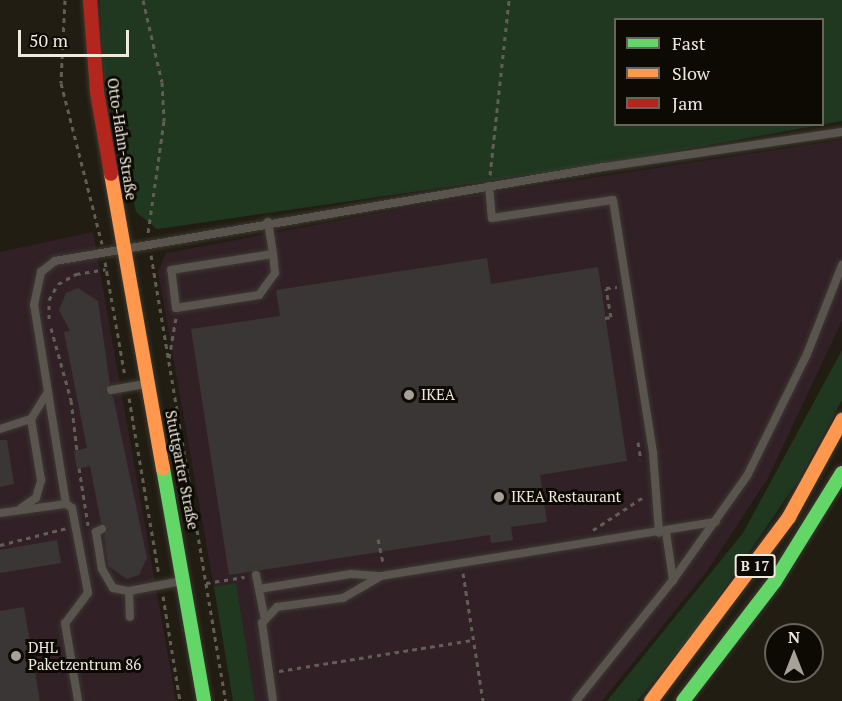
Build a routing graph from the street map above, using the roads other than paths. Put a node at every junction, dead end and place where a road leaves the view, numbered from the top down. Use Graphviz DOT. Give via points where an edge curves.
graph roads {
  1 [pos="90,0"];
  2 [pos="842,132"];
  3 [pos="489,186"];
  4 [pos="268,222"];
  5 [pos="123,247"];
  6 [pos="273,255"];
  7 [pos="842,266"];
  8 [pos="149,383"];
  9 [pos="111,390"];
  10 [pos="48,392"];
  11 [pos="31,419"];
  12 [pos="842,420"];
  13 [pos="0,429"];
  14 [pos="842,473"];
  15 [pos="66,504"];
  16 [pos="18,510"];
  17 [pos="0,513"];
  18 [pos="716,522"];
  19 [pos="102,528"];
  20 [pos="663,533"];
  21 [pos="256,575"];
  22 [pos="381,576"];
  23 [pos="185,580"];
  24 [pos="673,580"];
  25 [pos="259,589"];
  26 [pos="129,591"];
  27 [pos="264,615"];
  28 [pos="130,617"];
  29 [pos="78,701"];
  30 [pos="204,701"];
  31 [pos="273,701"];
  32 [pos="576,701"];
  33 [pos="651,701"];
  34 [pos="683,701"];
  1 -- 5 [label="main road, Otto-Hahn-Straße" via="97,92"];
  2 -- 3 [label="lane"];
  3 -- 4 [label="lane"];
  3 -- 20 [label="lane" via="492,218 613,200"];
  4 -- 5 [label="lane"];
  4 -- 6 [label="lane"];
  5 -- 8 [label="main road, Stuttgarter Straße"];
  5 -- 10 [label="lane" via="55,261 40,272 34,289"];
  6 -- 6 [label="lane" via="275,273 259,295 176,308 171,270"];
  7 -- 18 [label="lane" via="788,396"];
  8 -- 9 [label="lane"];
  8 -- 23 [label="main road, Stuttgarter Straße"];
  10 -- 11 [label="lane"];
  10 -- 15 [label="lane"];
  11 -- 13 [label="lane"];
  11 -- 16 [label="lane" via="41,480 36,498"];
  12 -- 33 [label="main road, B 17" via="776,536"];
  14 -- 34 [label="main road, B 17" via="775,581"];
  15 -- 16 [label="lane"];
  15 -- 29 [label="lane" via="77,526 88,593 65,623"];
  16 -- 17 [label="lane"];
  18 -- 20 [label="lane"];
  18 -- 24 [label="lane"];
  19 -- 26 [label="lane" via="97,538 106,580"];
  20 -- 22 [label="lane"];
  20 -- 24 [label="lane"];
  21 -- 25 [label="lane"];
  22 -- 25 [label="lane" via="351,574"];
  22 -- 27 [label="lane" via="343,598 277,607"];
  23 -- 26 [label="lane"];
  23 -- 30 [label="main road, Stuttgarter Straße"];
  24 -- 32 [label="lane"];
  25 -- 27 [label="lane"];
  26 -- 28 [label="lane"];
  27 -- 31 [label="lane"];
}
